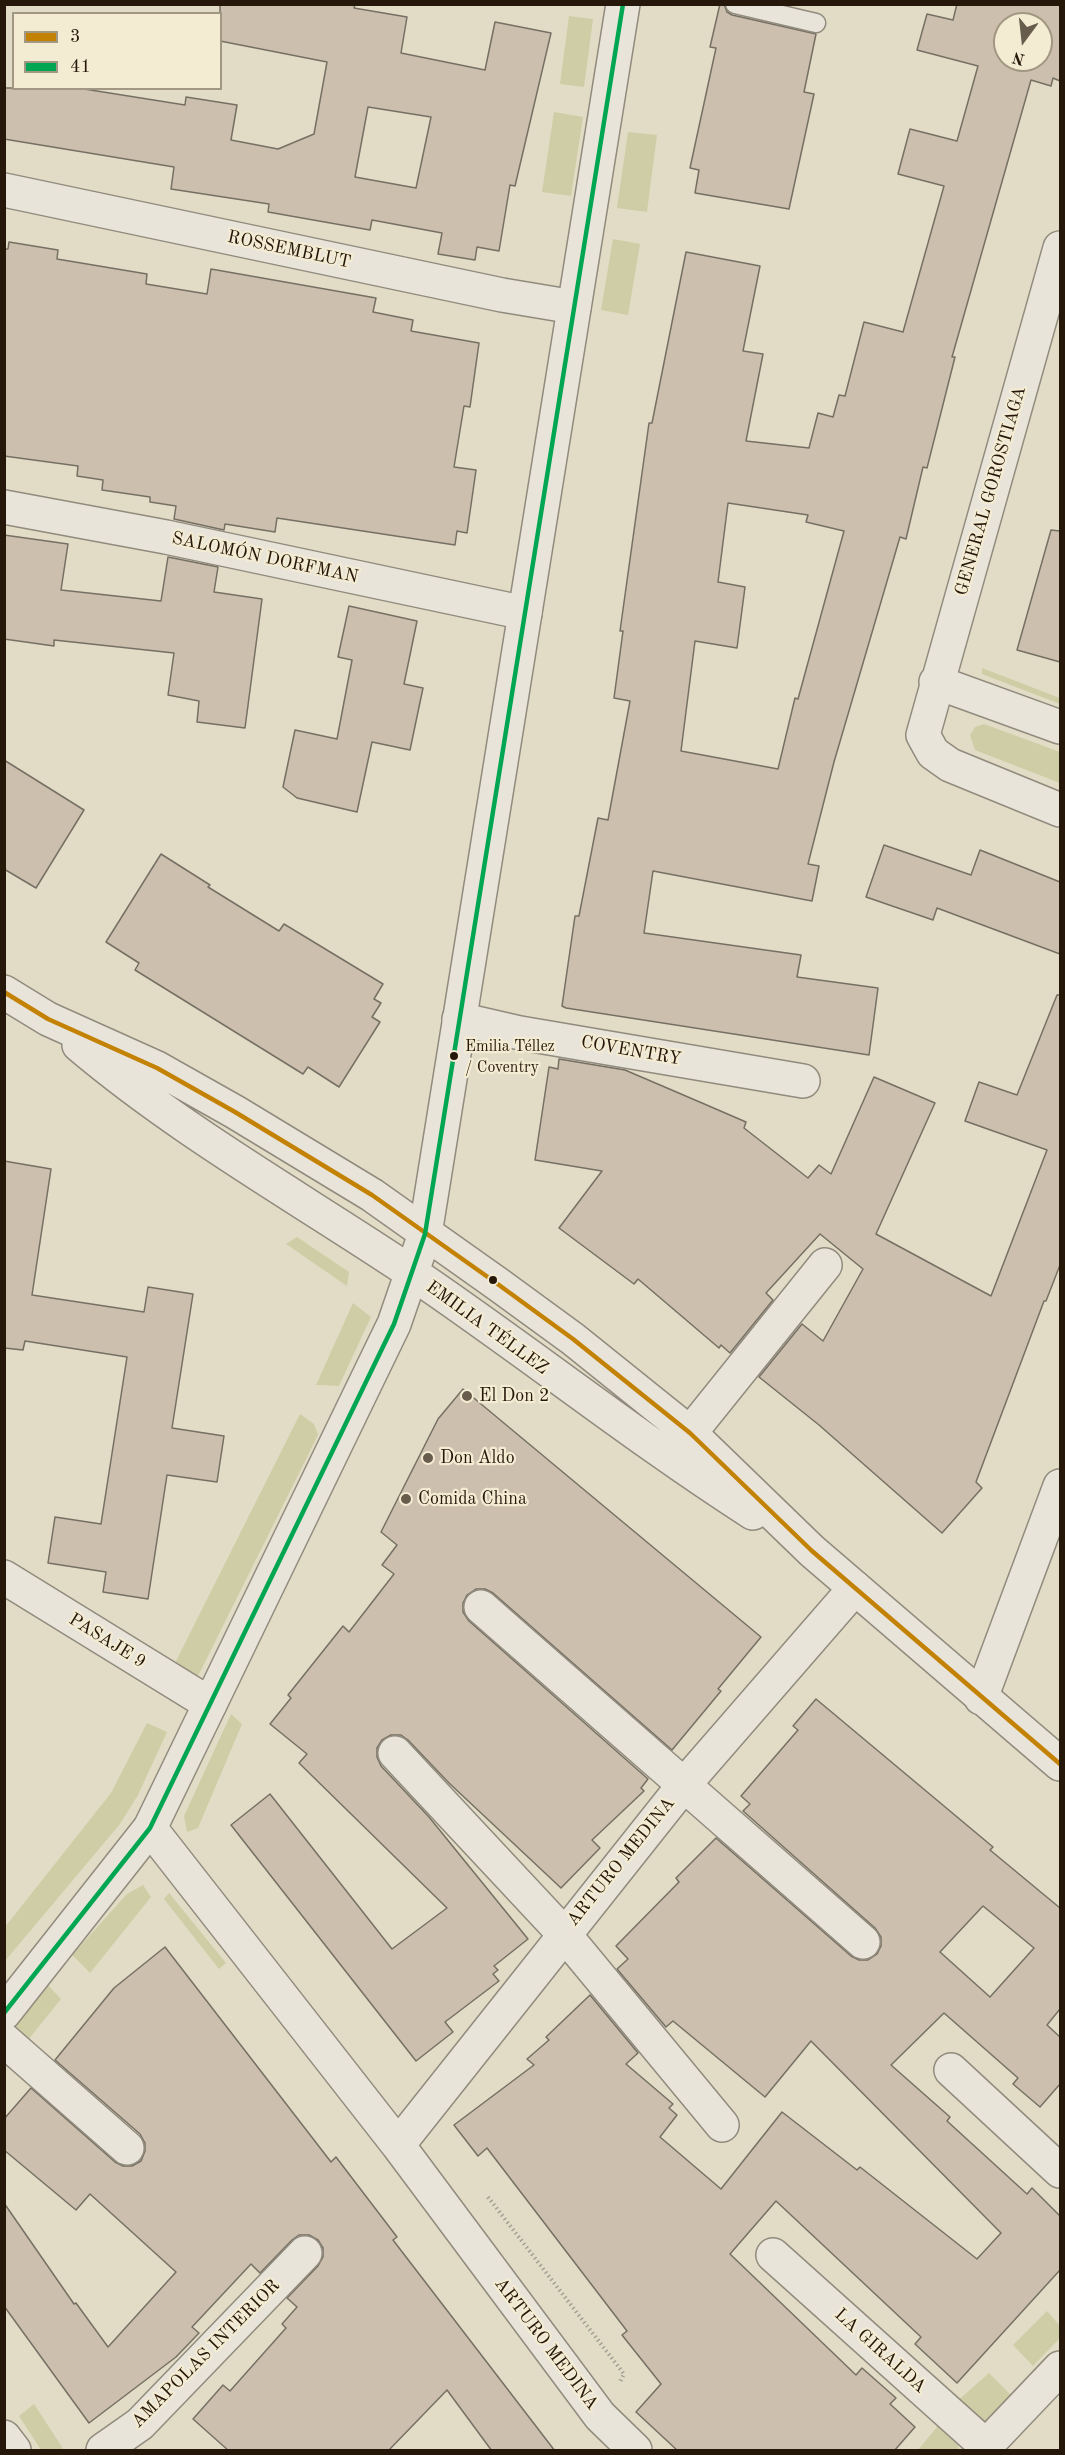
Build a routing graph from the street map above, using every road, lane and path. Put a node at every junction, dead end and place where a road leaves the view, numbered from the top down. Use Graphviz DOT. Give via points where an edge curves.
graph roads {
  1 [pos="735,4"];
  2 [pos="619,5"];
  3 [pos="816,23"];
  4 [pos="4,190"];
  5 [pos="1060,248"];
  6 [pos="574,307"];
  7 [pos="4,507"];
  8 [pos="525,613"];
  9 [pos="936,682"];
  10 [pos="1060,727"];
  11 [pos="1060,810"];
  12 [pos="4,992"];
  13 [pos="48,1018"];
  14 [pos="459,1019"];
  15 [pos="803,1081"];
  16 [pos="425,1234"];
  17 [pos="825,1265"];
  18 [pos="413,1274"];
  19 [pos="690,1432"];
  20 [pos="1060,1486"];
  21 [pos="812,1551"];
  22 [pos="4,1577"];
  23 [pos="855,1588"];
  24 [pos="481,1607"];
  25 [pos="981,1698"];
  26 [pos="210,1704"];
  27 [pos="395,1753"];
  28 [pos="1060,1764"];
  29 [pos="682,1786"];
  30 [pos="150,1828"];
  31 [pos="564,1934"];
  32 [pos="863,1942"];
  33 [pos="4,2013"];
  34 [pos="4,2040"];
  35 [pos="951,2070"];
  36 [pos="722,2125"];
  37 [pos="398,2145"];
  38 [pos="127,2148"];
  39 [pos="1060,2171"];
  40 [pos="304,2253"];
  41 [pos="773,2255"];
  42 [pos="1060,2368"];
  43 [pos="4,2437"];
  44 [pos="984,2448"];
  45 [pos="14,2451"];
  46 [pos="103,2451"];
  47 [pos="635,2451"];
  1 -- 3 [label="lane"];
  2 -- 6 [label="street"];
  4 -- 6 [label="street, ROSSEMBLUT"];
  5 -- 9 [label="street, GENERAL GOROSTIAGA"];
  6 -- 8 [label="street"];
  7 -- 8 [label="street, SALOMÓN DORFMAN"];
  8 -- 14 [label="street"];
  9 -- 10 [label="street"];
  9 -- 11 [label="street, GENERAL GOROSTIAGA" via="923,735 933,753 950,765"];
  12 -- 13 [label="street, EMILIA TÉLLEZ"];
  13 -- 16 [label="street, EMILIA TÉLLEZ" via="157,1068 235,1112 372,1195"];
  13 -- 18 [label="street, EMILIA TÉLLEZ" via="139,1093 195,1133"];
  14 -- 15 [label="street, COVENTRY"];
  14 -- 16 [label="street"];
  16 -- 18 [label="street"];
  16 -- 19 [label="street, EMILIA TÉLLEZ" via="573,1339"];
  17 -- 19 [label="street"];
  18 -- 21 [label="street, EMILIA TÉLLEZ" via="651,1444"];
  18 -- 26 [label="street" via="394,1324"];
  19 -- 21 [label="street, EMILIA TÉLLEZ"];
  20 -- 25 [label="street"];
  21 -- 23 [label="street, EMILIA TÉLLEZ"];
  22 -- 26 [label="street, PASAJE 9"];
  23 -- 25 [label="street, EMILIA TÉLLEZ"];
  23 -- 29 [label="street, ARTURO MEDINA"];
  24 -- 29 [label="street"];
  25 -- 28 [label="street, EMILIA TÉLLEZ"];
  26 -- 30 [label="street"];
  27 -- 31 [label="street"];
  29 -- 31 [label="street, ARTURO MEDINA"];
  29 -- 32 [label="street"];
  30 -- 33 [label="street"];
  30 -- 37 [label="street, ARTURO MEDINA"];
  31 -- 36 [label="street"];
  31 -- 37 [label="street, ARTURO MEDINA"];
  34 -- 38 [label="street"];
  35 -- 39 [label="street"];
  37 -- 47 [label="street, ARTURO MEDINA" via="600,2416"];
  40 -- 46 [label="street, AMAPOLAS INTERIOR" via="140,2424"];
  41 -- 44 [label="street, LA GIRALDA"];
  42 -- 44 [label="street, LA GIRALDA"];
  43 -- 45 [label="street"];
}
